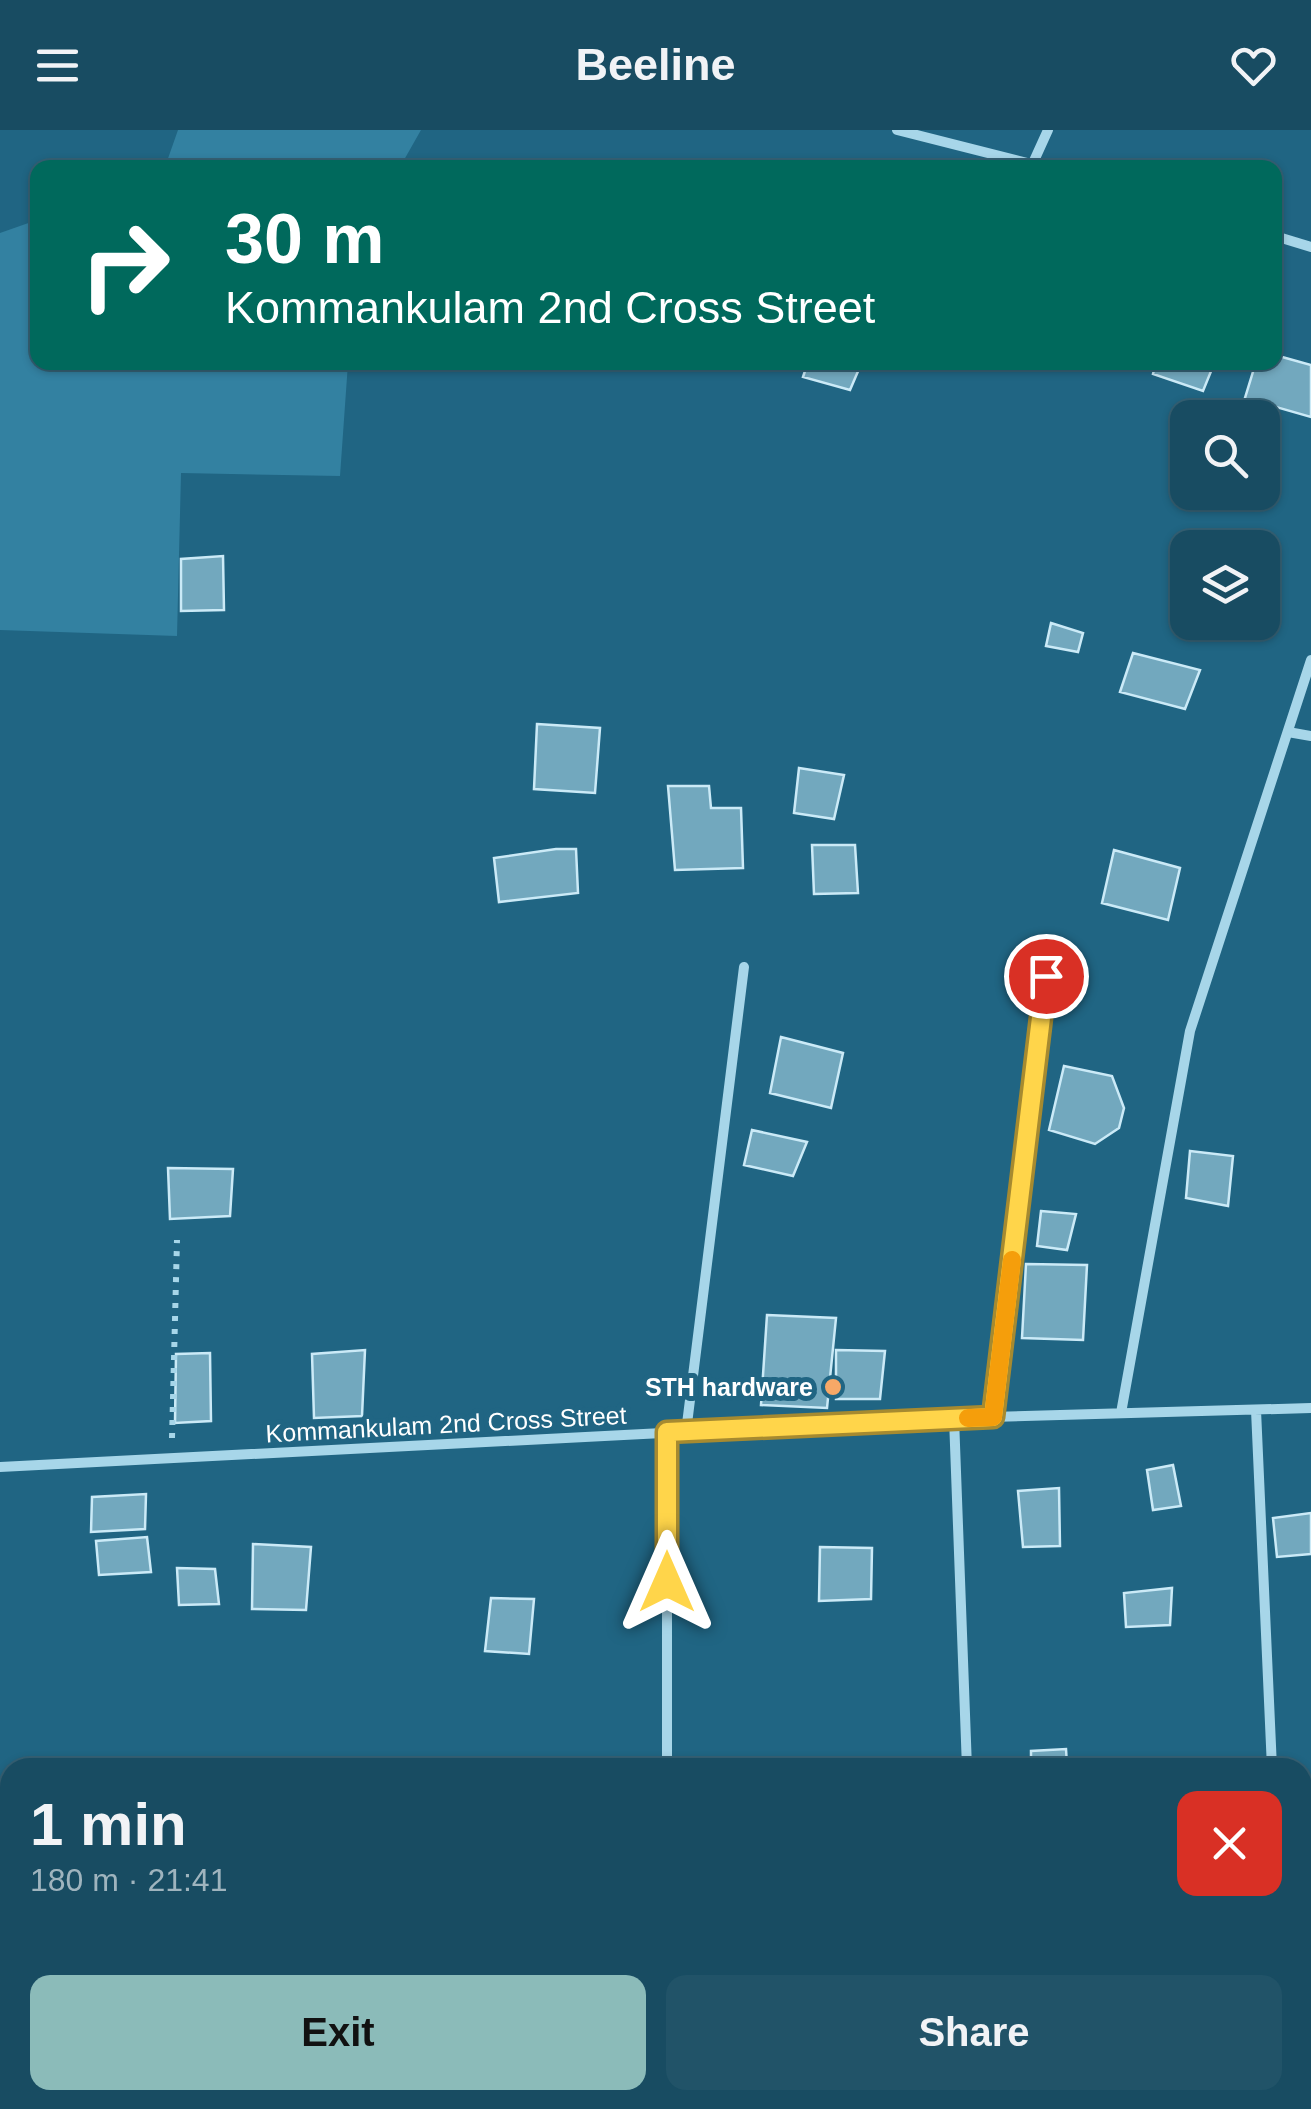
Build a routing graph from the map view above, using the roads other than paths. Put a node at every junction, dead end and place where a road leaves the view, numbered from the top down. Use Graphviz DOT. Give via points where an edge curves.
graph roads {
  1 [pos="896,130"];
  2 [pos="1048,130"];
  3 [pos="1021,160"];
  4 [pos="1034,160"];
  5 [pos="1282,238"];
  6 [pos="1311,247"];
  7 [pos="1311,660"];
  8 [pos="1288,732"];
  9 [pos="1311,736"];
  10 [pos="744,966"];
  11 [pos="1046,976"];
  12 [pos="1311,1408"];
  13 [pos="1256,1410"];
  14 [pos="1121,1414"];
  15 [pos="993,1417"];
  16 [pos="954,1418"];
  17 [pos="667,1432"];
  18 [pos="686,1432"];
  19 [pos="0,1466"];
  20 [pos="667,1758"];
  21 [pos="967,1758"];
  22 [pos="1272,1758"];
  1 -- 3 [label="street"];
  2 -- 4 [label="street"];
  5 -- 6 [label="street"];
  7 -- 8 [label="street"];
  8 -- 9 [label="street"];
  8 -- 14 [label="street" via="1190,1032"];
  10 -- 18 [label="street"];
  11 -- 15 [label="street"];
  12 -- 13 [label="street, Kommankulam 2nd Cross Street"];
  13 -- 14 [label="street, Kommankulam 2nd Cross Street"];
  13 -- 22 [label="street"];
  14 -- 15 [label="street, Kommankulam 2nd Cross Street"];
  15 -- 16 [label="street, Kommankulam 2nd Cross Street"];
  16 -- 18 [label="street, Kommankulam 2nd Cross Street"];
  16 -- 21 [label="street"];
  17 -- 18 [label="street, Kommankulam 2nd Cross Street"];
  17 -- 19 [label="street, Kommankulam 2nd Cross Street"];
  17 -- 20 [label="street"];
}
